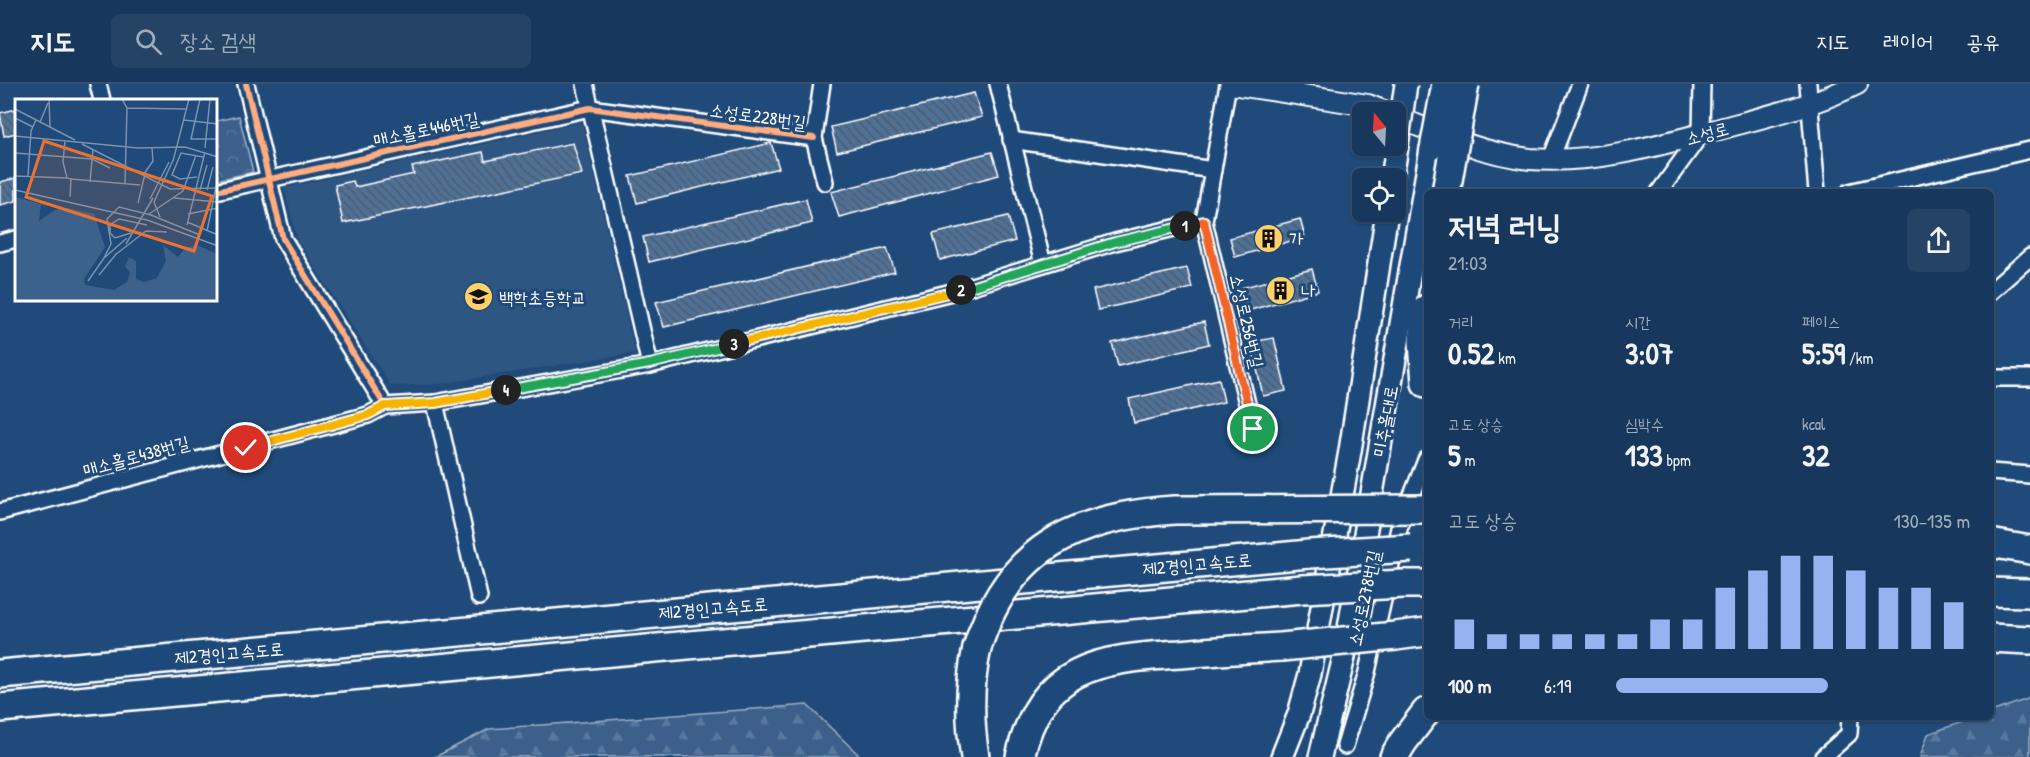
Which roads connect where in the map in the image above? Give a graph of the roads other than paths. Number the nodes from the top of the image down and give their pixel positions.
1 (98, 84) edge
2 (246, 84) edge
3 (585, 84) edge
4 (822, 84) edge
5 (998, 84) edge
6 (1229, 84) edge
7 (1406, 84) edge
8 (1443, 84) edge
9 (1465, 84) edge
10 (1580, 84) edge
11 (1702, 84) edge
12 (1857, 84) edge
13 (1808, 94) edge
14 (102, 99) edge
15 (1352, 103) edge
16 (590, 108) junction
17 (1406, 120) edge
18 (1701, 134) junction
19 (814, 138) junction
20 (1011, 140) junction
21 (2030, 150) edge
22 (1551, 159) junction
23 (1393, 168) edge
24 (1213, 170) junction
25 (268, 179) junction
26 (825, 182) dead end
27 (1424, 189) edge
28 (1447, 189) edge
29 (1661, 189) edge
30 (1817, 189) edge
31 (1862, 189) edge
32 (1424, 190) edge
33 (218, 191) edge
34 (1204, 221) junction
35 (1385, 222) edge
36 (15, 239) edge
37 (0, 243) edge
38 (2030, 257) edge
39 (1043, 264) junction
40 (1994, 288) edge
41 (1424, 331) edge
42 (1424, 356) edge
43 (650, 364) junction
44 (1994, 378) edge
45 (2030, 378) edge
46 (435, 403) junction
47 (385, 406) junction
48 (1253, 429) dead end
49 (1424, 465) edge
50 (1994, 472) edge
51 (2030, 475) edge
52 (1424, 510) edge
53 (0, 512) edge
54 (1994, 544) edge
55 (1419, 548) edge
56 (2030, 549) edge
57 (1994, 560) edge
58 (2030, 562) edge
59 (1415, 584) edge
60 (1994, 592) edge
61 (2030, 593) edge
62 (479, 597) dead end
63 (1424, 632) edge
64 (1994, 638) edge
65 (2030, 640) edge
66 (0, 674) edge
67 (0, 708) edge
68 (1424, 715) edge
69 (1850, 720) edge
70 (1345, 746) dead end
71 (975, 757) edge
72 (1020, 757) edge
73 (1282, 757) edge
74 (1320, 757) edge
75 (1394, 757) edge
76 (1823, 757) edge

1 - 14 street
2 - 25 street
3 - 16 street
4 - 19 street
5 - 20 street
6 - 15 street
6 - 24 street, 소성로256번길
7 - 23 main road, bridge
8 - 27 main road, 미추홀대로, bridge
9 - 28 highway, bridge
10 - 22 street
11 - 18 street
12 - 13 street, 소성로
13 - 18 street, 소성로
13 - 30 street
16 - 19 street, 소성로228번길
16 - 25 street, 매소홀로446번길
16 - 43 street
17 - 22 street, 소성로
18 - 22 street, 소성로
18 - 29 street
19 - 26 street
20 - 24 street
20 - 39 street
21 - 31 street
24 - 34 street, 소성로256번길
25 - 33 street, 매소홀로446번길
25 - 47 street
32 - 74 main road, 미추홀대로, bridge
34 - 39 street
34 - 48 street, 소성로256번길
35 - 73 main road, 미추홀대로
36 - 37 street
38 - 40 street
39 - 43 street
41 - 42 highway
43 - 46 street
44 - 45 street
46 - 47 street
46 - 62 street
47 - 53 street, 매소홀로438번길
49 - 70 street, 소성로278번길
50 - 51 street
52 - 71 highway, bridge
54 - 56 highway
55 - 66 highway, 제2경인고속도로, bridge
57 - 58 highway
59 - 67 highway, 제2경인고속도로, bridge
60 - 61 highway
63 - 72 highway, bridge
64 - 65 highway
68 - 75 highway
69 - 76 street

